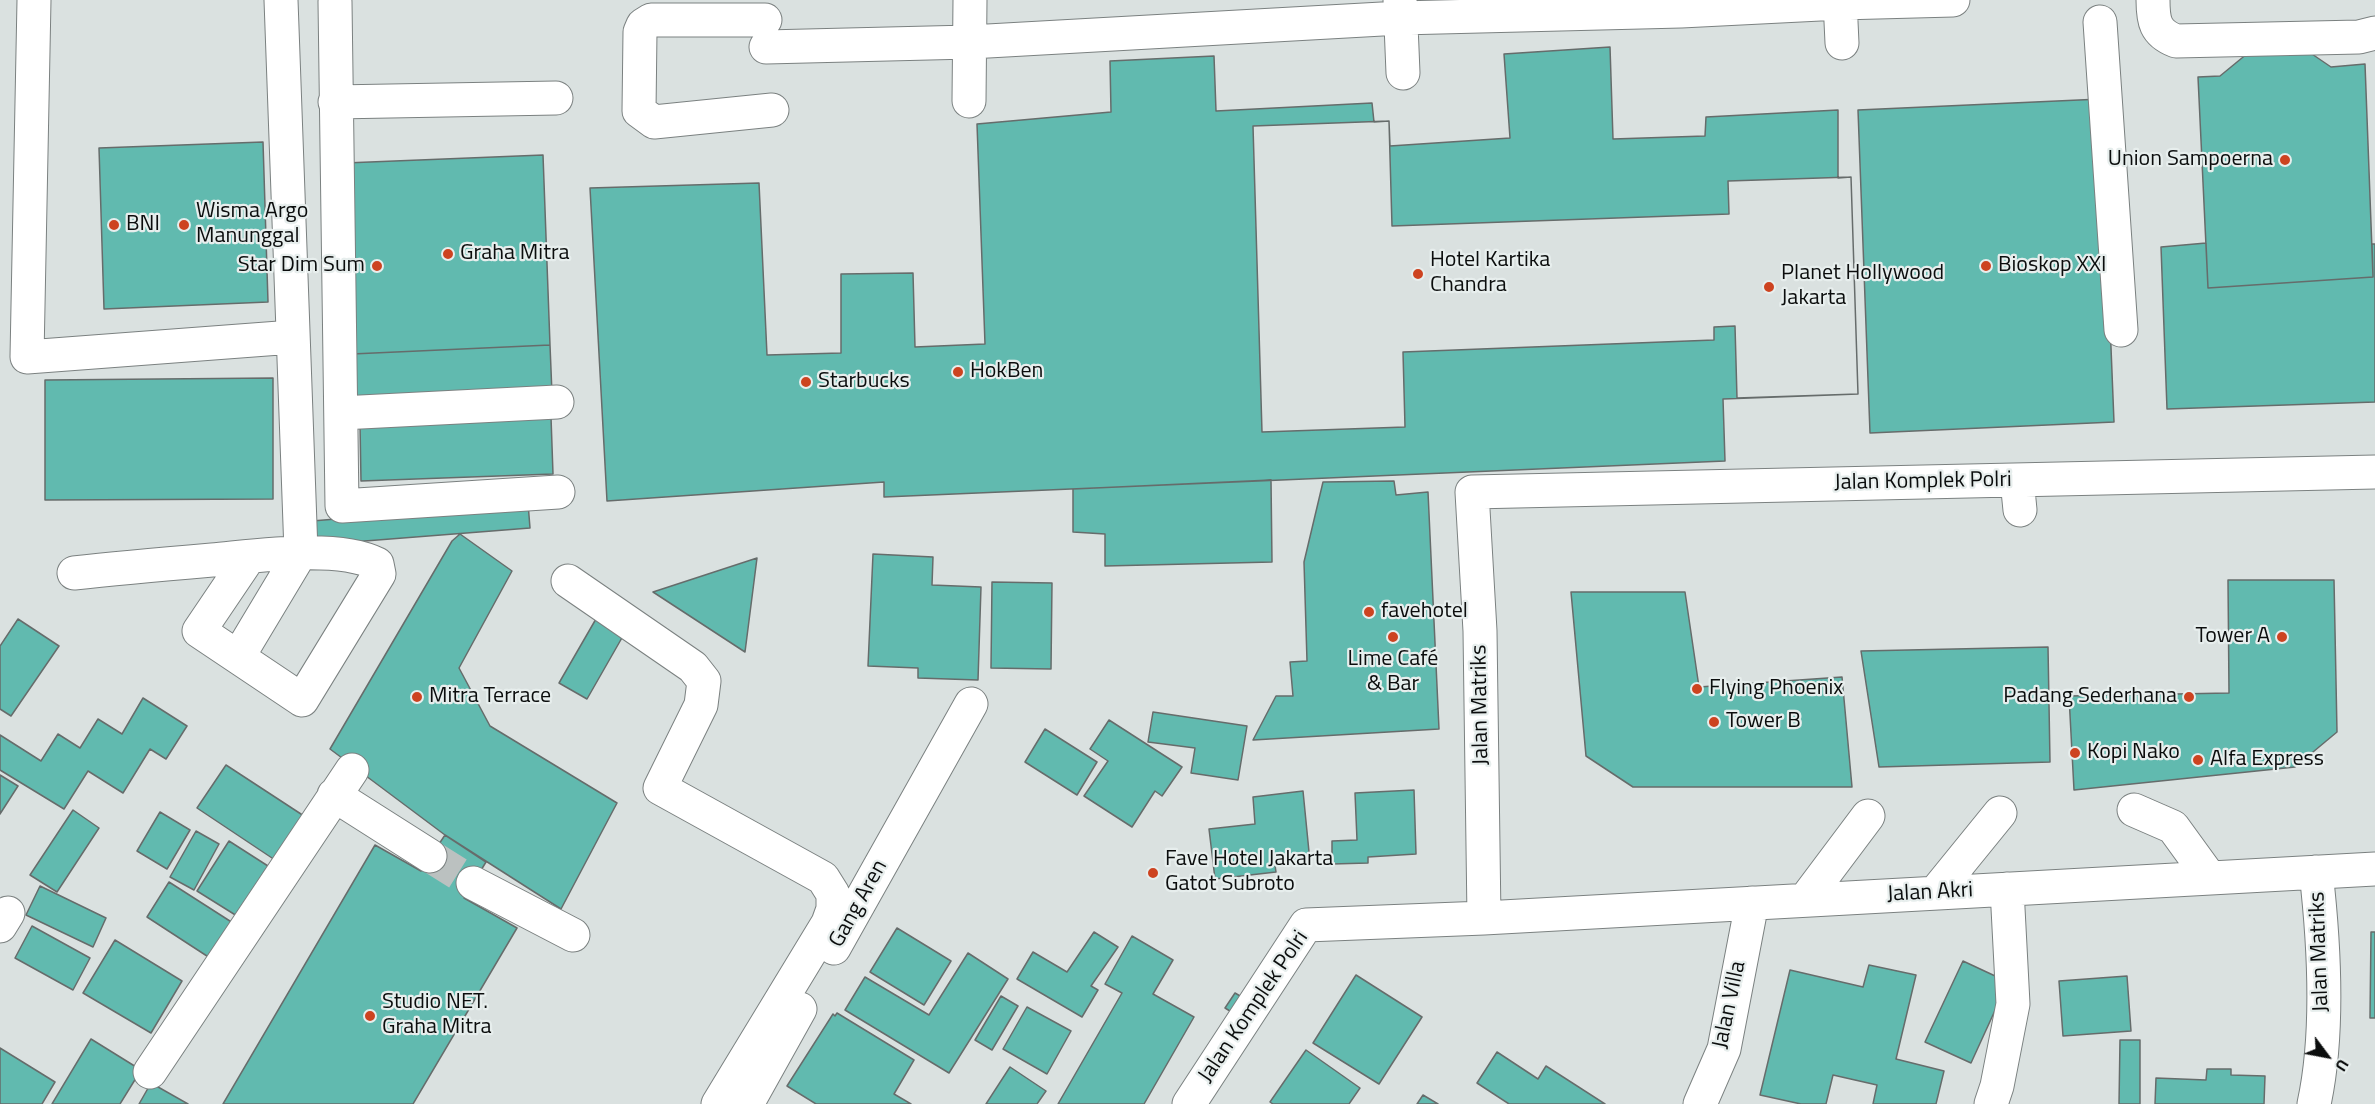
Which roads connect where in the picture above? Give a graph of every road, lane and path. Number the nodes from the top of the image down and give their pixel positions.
1 (34, 0) edge
2 (281, 0) edge
3 (970, 0) edge
4 (1953, 0) edge
5 (2153, 0) edge
6 (335, 2) dead end
7 (1840, 2) edge
8 (1400, 9) edge
9 (2100, 22) dead end
10 (2375, 33) edge
11 (970, 42) junction
12 (1842, 43) dead end
13 (1403, 73) dead end
14 (556, 98) dead end
15 (969, 101) dead end
16 (335, 102) junction
17 (772, 110) dead end
18 (2121, 330) dead end
19 (293, 338) junction
20 (557, 402) dead end
21 (341, 413) junction
22 (2375, 472) edge
23 (558, 492) dead end
24 (1472, 492) joint
25 (301, 552) junction
26 (249, 557) junction
27 (74, 573) dead end
28 (568, 581) dead end
29 (238, 657) junction
30 (971, 704) dead end
31 (2134, 810) dead end
32 (2000, 813) dead end
33 (1868, 816) dead end
34 (430, 856) tunnel mouth
35 (2375, 869) edge
36 (2316, 872) junction
37 (2210, 878) junction
38 (473, 884) tunnel mouth
39 (2007, 889) junction
40 (1935, 893) junction
41 (1805, 900) junction
42 (1752, 903) junction
43 (1484, 918) junction
44 (1436, 920) joint
45 (573, 935) dead end
46 (150, 1072) dead end
47 (718, 1104) edge
48 (747, 1104) edge
49 (1189, 1104) edge
50 (1700, 1104) edge
51 (1990, 1104) edge
52 (2314, 1104) edge

1 - 19 street
2 - 19 street
3 - 11 street
4 - 7 street
5 - 10 street
6 - 16 street
7 - 8 street
7 - 12 street
8 - 11 street
8 - 13 street
9 - 18 street
11 - 15 street
11 - 17 street
14 - 16 street
16 - 21 street
19 - 25 street
20 - 21 street
21 - 23 street
22 - 24 street, Jalan Komplek Polri
24 - 43 street, Jalan Matriks
25 - 26 street
25 - 29 street
25 - 29 street
26 - 27 street
26 - 29 street
28 - 47 street
30 - 48 street, Gang Aren
31 - 37 street
32 - 40 street
33 - 41 street
34 - 46 street
35 - 36 street, Jalan Akri
36 - 37 street, Jalan Akri
36 - 52 street, Jalan Matriks
37 - 39 street, Jalan Akri
38 - 45 street
39 - 40 street, Jalan Akri
39 - 51 street
40 - 41 street, Jalan Akri
41 - 42 street, Jalan Akri
42 - 43 street, Jalan Akri
42 - 50 street, Jalan Villa
43 - 44 street, Jalan Akri
44 - 49 street, Jalan Komplek Polri

